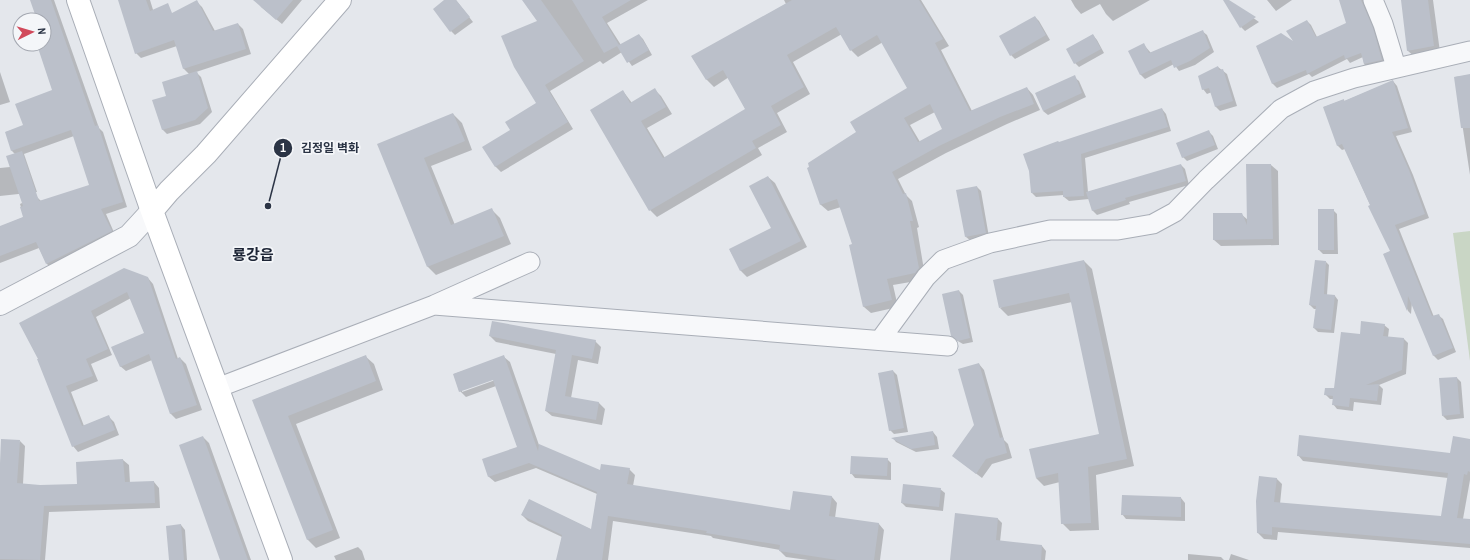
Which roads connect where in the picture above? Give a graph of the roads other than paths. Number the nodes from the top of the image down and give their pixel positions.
1 (78, 0) edge
2 (340, 0) edge
3 (1373, 0) edge
4 (1470, 51) edge
5 (1396, 68) junction
6 (152, 211) junction
7 (530, 262) dead end
8 (0, 304) edge
9 (434, 305) junction
10 (880, 340) junction
11 (948, 346) dead end
12 (217, 388) junction
13 (281, 560) edge

1 - 6 main road
2 - 6 main road
3 - 5 street
4 - 5 street
5 - 10 street
6 - 8 street
6 - 12 main road
7 - 9 street
9 - 10 street
9 - 12 street
10 - 11 street
12 - 13 main road

